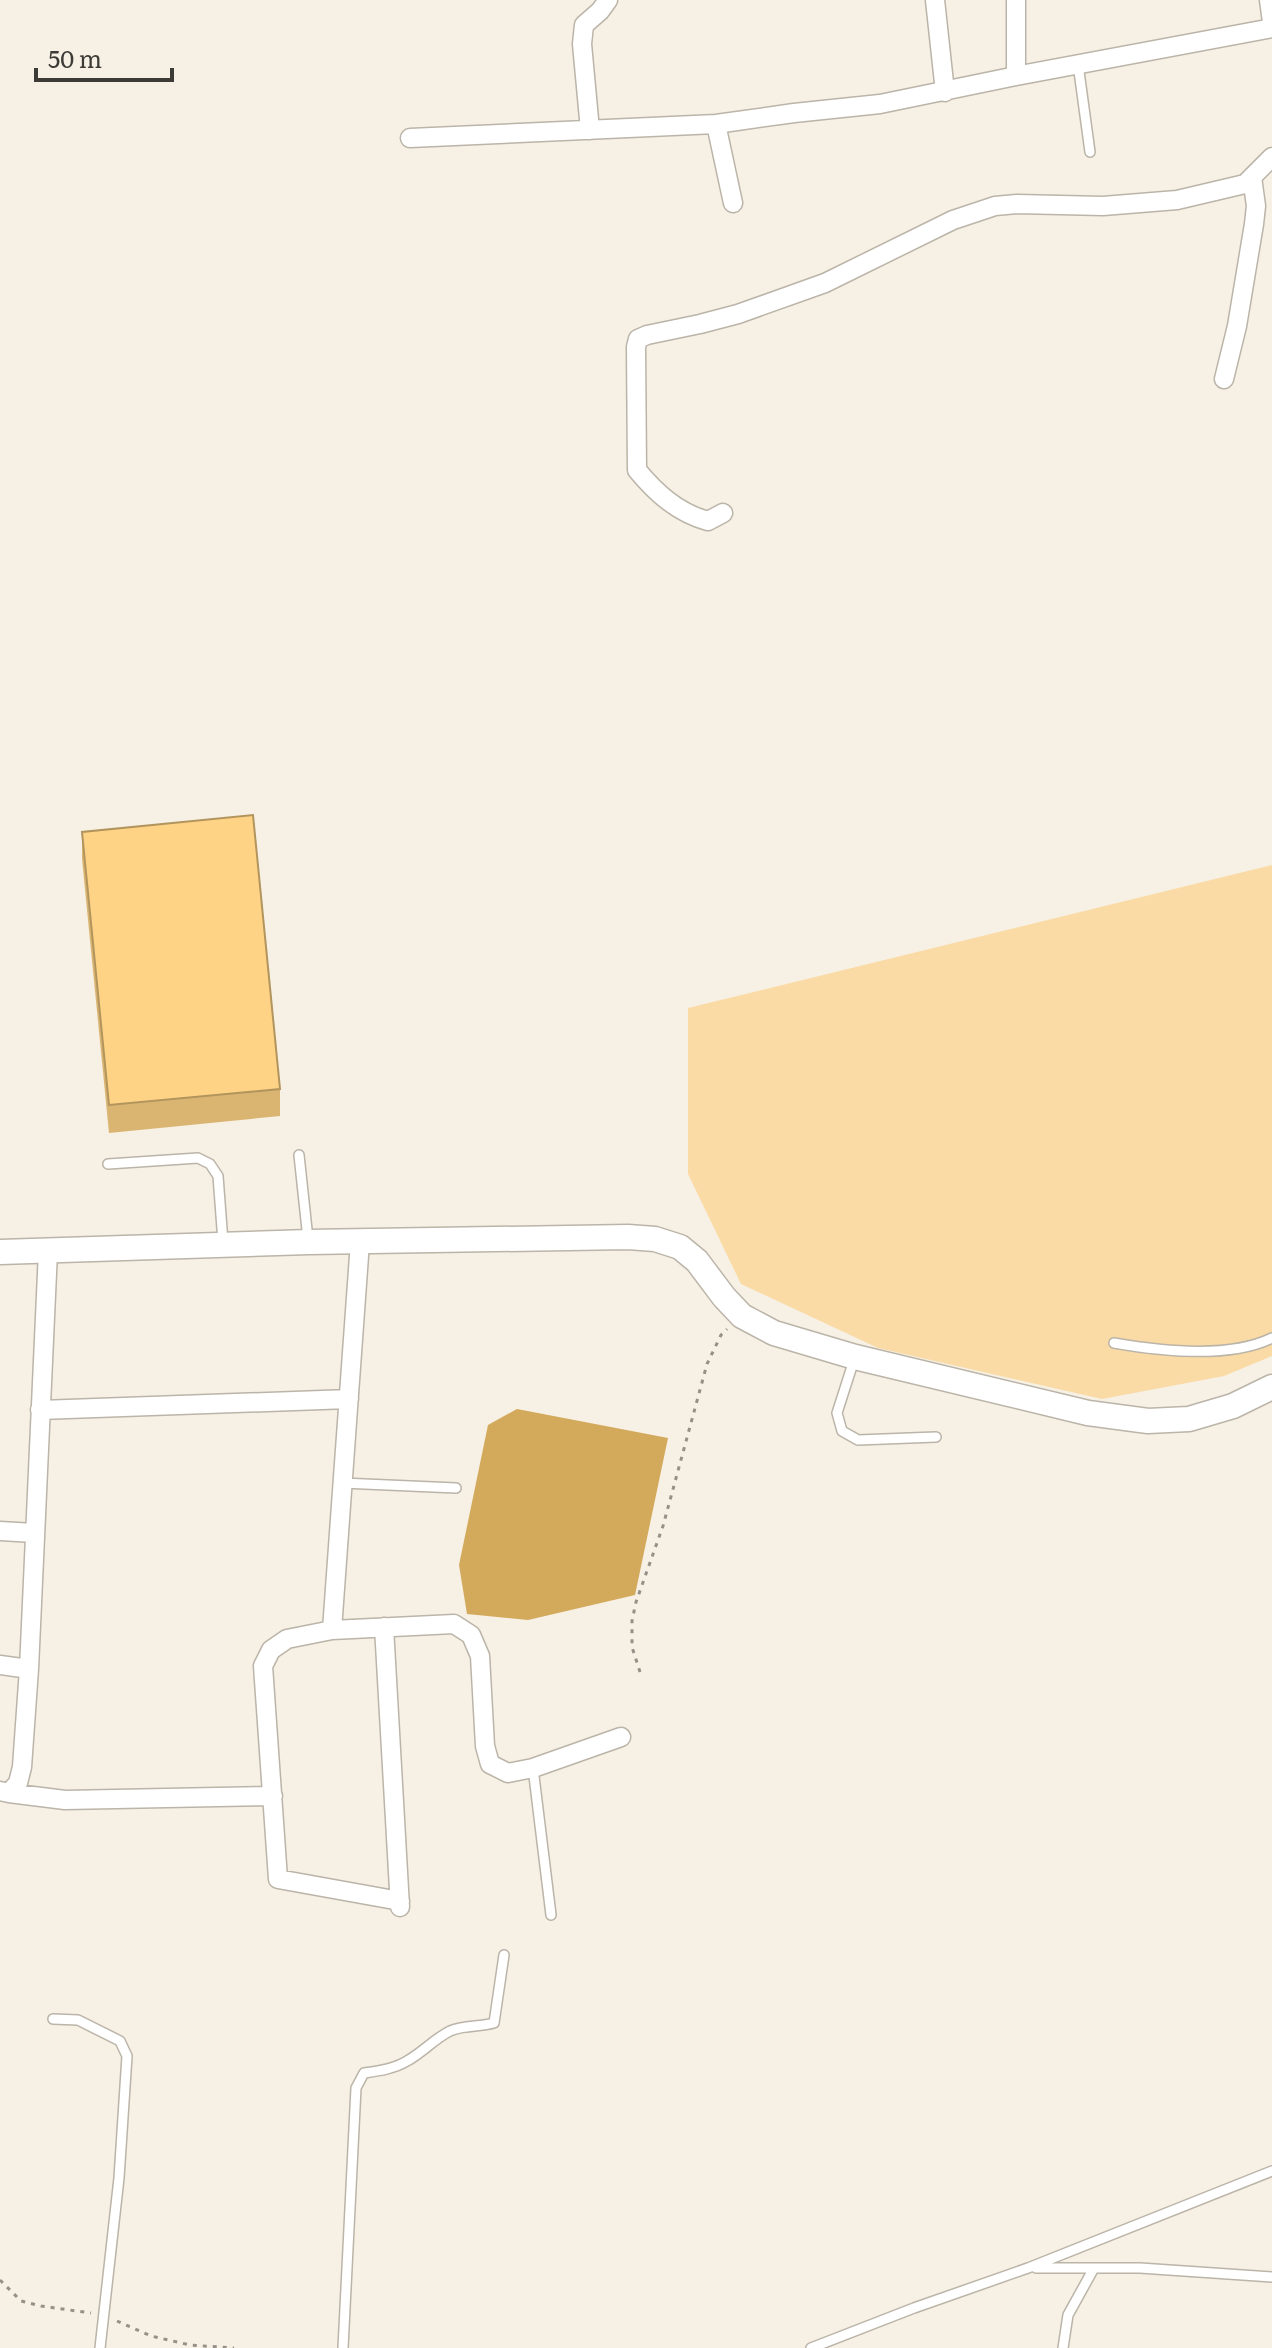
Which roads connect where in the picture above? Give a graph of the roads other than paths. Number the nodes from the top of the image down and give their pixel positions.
1 (608, 0) edge
2 (935, 0) edge
3 (1016, 0) edge
4 (1269, 0) edge
5 (1272, 22) edge
6 (1272, 28) edge
7 (1078, 64) junction
8 (1016, 76) junction
9 (945, 92) junction
10 (716, 124) junction
11 (590, 130) junction
12 (410, 138) dead end
13 (1090, 152) dead end
14 (1272, 157) edge
15 (1252, 177) junction
16 (733, 203) dead end
17 (1224, 379) dead end
18 (723, 513) dead end
19 (299, 1155) dead end
20 (108, 1164) dead end
21 (309, 1242) junction
22 (360, 1242) junction
23 (223, 1245) junction
24 (48, 1251) junction
25 (0, 1252) edge
26 (1272, 1338) edge
27 (1114, 1343) dead end
28 (855, 1357) junction
29 (1272, 1387) edge
30 (349, 1399) junction
31 (40, 1410) junction
32 (936, 1437) dead end
33 (342, 1483) junction
34 (456, 1488) dead end
35 (0, 1531) edge
36 (34, 1533) junction
37 (384, 1627) junction
38 (332, 1630) junction
39 (0, 1665) edge
40 (29, 1669) junction
41 (621, 1737) dead end
42 (533, 1768) junction
43 (4, 1792) edge
44 (273, 1796) junction
45 (551, 1915) dead end
46 (504, 1955) dead end
47 (53, 2019) dead end
48 (1272, 2171) edge
49 (1028, 2268) junction
50 (1094, 2268) junction
51 (1272, 2277) edge
52 (100, 2348) edge
53 (343, 2348) edge
54 (811, 2348) edge
55 (1063, 2348) edge

1 - 11 street
2 - 9 street
3 - 8 street
4 - 5 street
6 - 7 street
7 - 8 street
7 - 13 lane
8 - 9 street
9 - 10 street
10 - 11 street
10 - 16 street
11 - 12 street
14 - 15 street
15 - 17 street
15 - 18 street
19 - 21 lane
20 - 23 lane
21 - 22 street
21 - 23 street
22 - 28 street
22 - 30 street
23 - 24 street
24 - 25 street
24 - 31 street
26 - 27 lane
28 - 29 street
28 - 32 lane
30 - 31 street
30 - 33 street
31 - 36 street
33 - 34 lane
33 - 38 street
35 - 36 street
36 - 40 street
37 - 38 street
37 - 42 street
37 - 44 street
38 - 44 street
39 - 40 street
40 - 43 street
41 - 42 street
42 - 45 lane
43 - 44 street
46 - 53 lane
47 - 52 lane
48 - 49 lane
49 - 50 lane
49 - 54 lane
50 - 51 lane
50 - 55 lane

